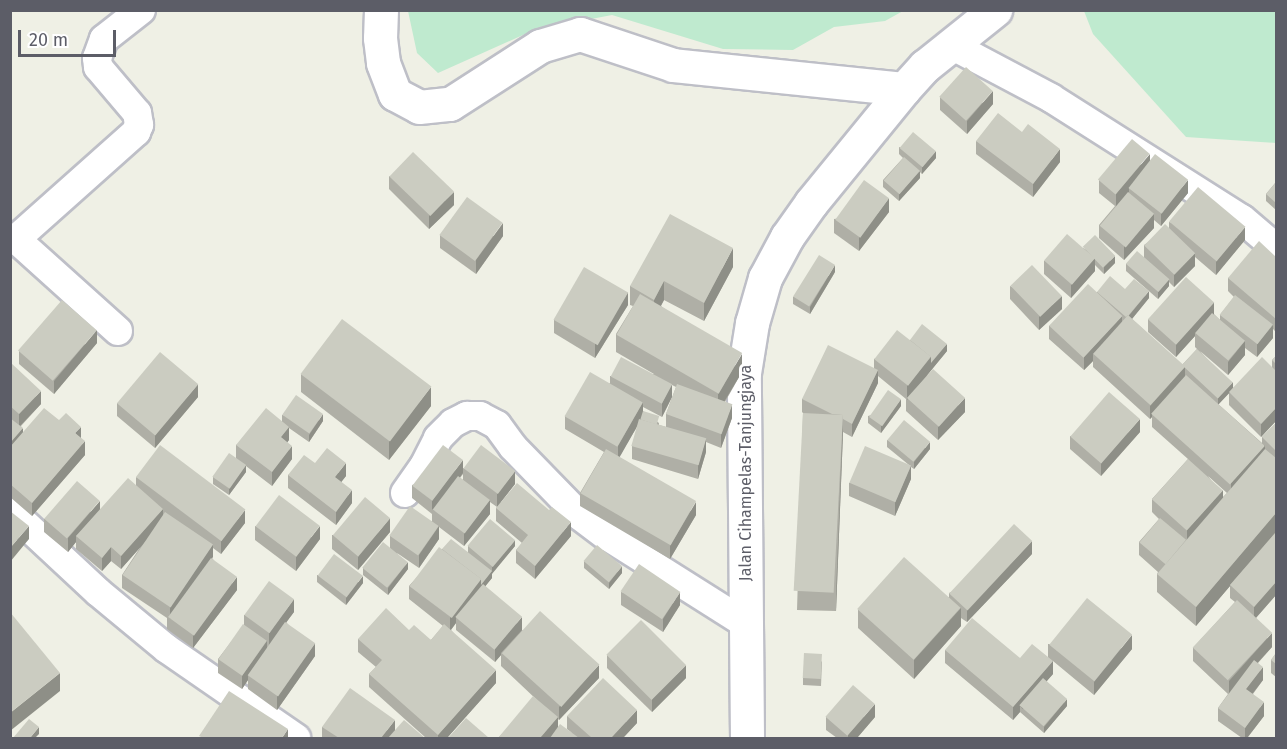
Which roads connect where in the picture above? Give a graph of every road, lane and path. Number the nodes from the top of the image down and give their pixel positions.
1 (141, 10) edge
2 (381, 10) edge
3 (995, 10) edge
4 (951, 45) junction
5 (904, 89) junction
6 (13, 242) edge
7 (1276, 248) edge
8 (118, 331) dead end
9 (405, 493) dead end
10 (10, 510) edge
11 (746, 624) junction
12 (296, 738) edge
13 (747, 738) edge

1 - 6 street
2 - 5 main road
3 - 4 main road, Jalan Cihampelas-Tanjungjaya
4 - 5 main road, Jalan Cihampelas-Tanjungjaya
4 - 7 street
5 - 11 main road, Jalan Cihampelas-Tanjungjaya
6 - 8 street
9 - 11 street
10 - 12 street
11 - 13 main road, Jalan Cihampelas-Tanjungjaya

